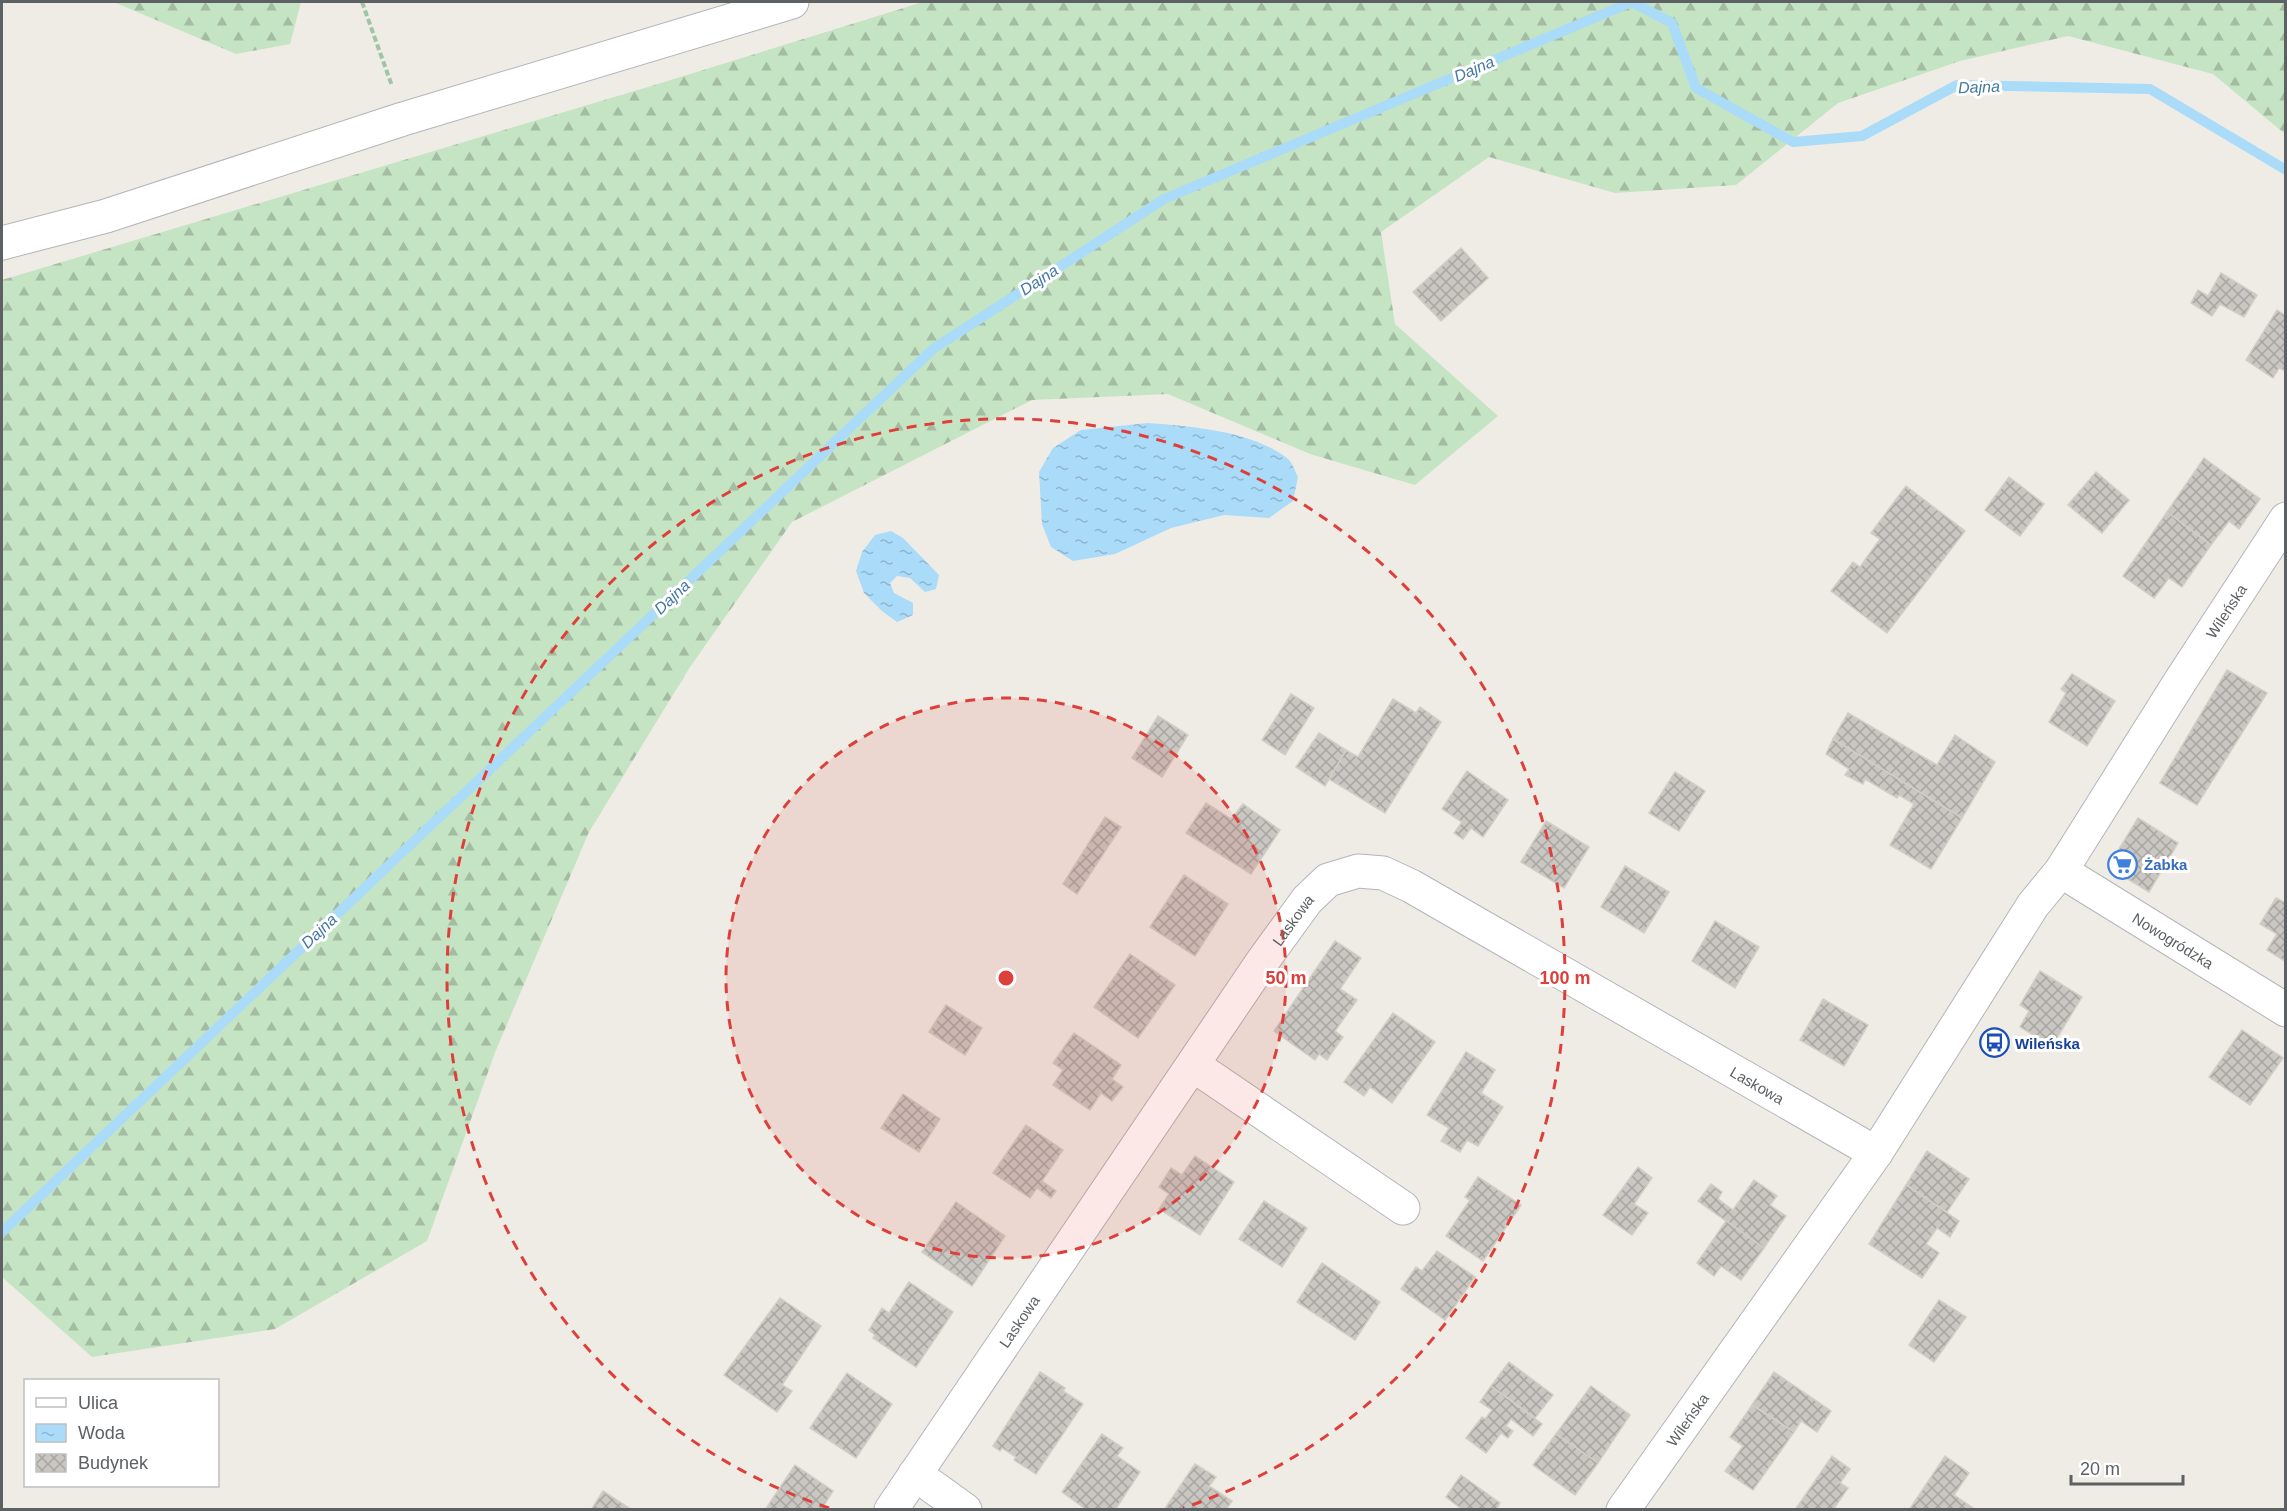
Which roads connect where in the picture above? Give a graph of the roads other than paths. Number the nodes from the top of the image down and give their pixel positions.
1 (792, 2) edge
2 (2, 243) edge
3 (2286, 519) edge
4 (2061, 871) junction
5 (2286, 1010) edge
6 (1193, 1065) junction
7 (1876, 1153) junction
8 (1403, 1208) dead end
9 (915, 1474) junction
10 (891, 1509) edge
11 (964, 1509) edge
12 (1623, 1509) edge

1 - 2 street
3 - 4 street, Wileńska
4 - 5 street, Nowogródzka
4 - 7 street, Wileńska
6 - 7 street, Laskowa
6 - 8 street
6 - 9 street, Laskowa
7 - 12 street, Wileńska
9 - 10 street, Laskowa
9 - 11 street

